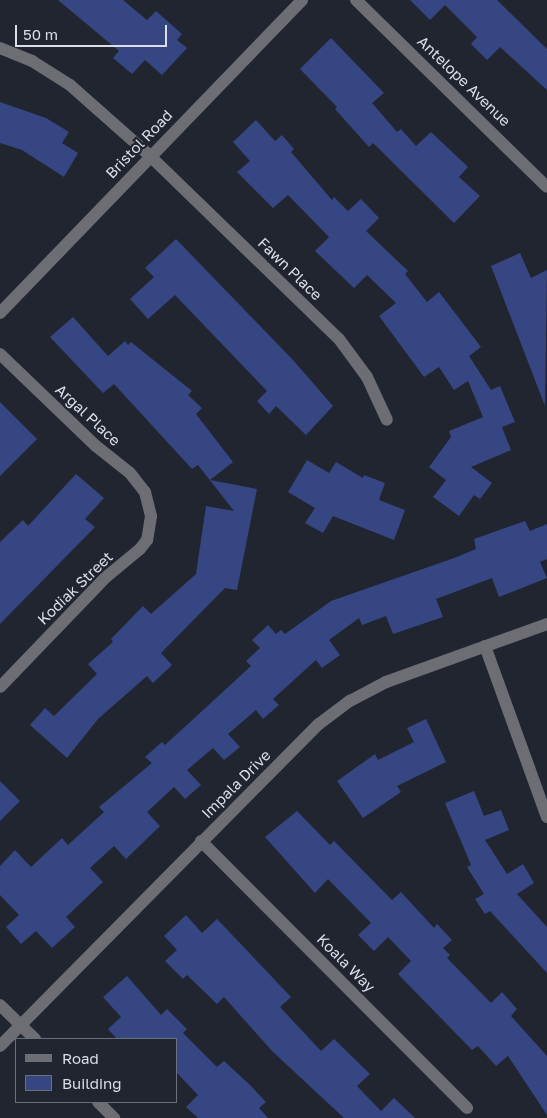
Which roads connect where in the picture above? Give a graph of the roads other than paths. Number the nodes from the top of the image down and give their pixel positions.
1 (302, 0) edge
2 (356, 0) edge
3 (0, 48) edge
4 (150, 155) junction
5 (547, 187) edge
6 (0, 313) edge
7 (0, 354) edge
8 (387, 420) dead end
9 (149, 504) joint
10 (547, 624) edge
11 (485, 646) junction
12 (0, 687) edge
13 (547, 816) edge
14 (201, 841) junction
15 (0, 1005) edge
16 (21, 1026) junction
17 (34, 1038) edge
18 (0, 1046) edge
19 (99, 1103) edge
20 (467, 1108) dead end
21 (114, 1118) edge

1 - 4 street, Bristol Road
2 - 5 street, Antelope Avenue
3 - 4 street, Fawn Place
4 - 6 street, Bristol Road
4 - 8 street, Fawn Place
7 - 9 street, Argal Place
9 - 12 street, Kodiak Street
10 - 11 street, Impala Drive
11 - 13 street
11 - 14 street, Impala Drive
14 - 16 street, Impala Drive
14 - 20 street, Koala Way
15 - 16 street
16 - 17 street
16 - 18 street, Impala Drive
19 - 21 street

